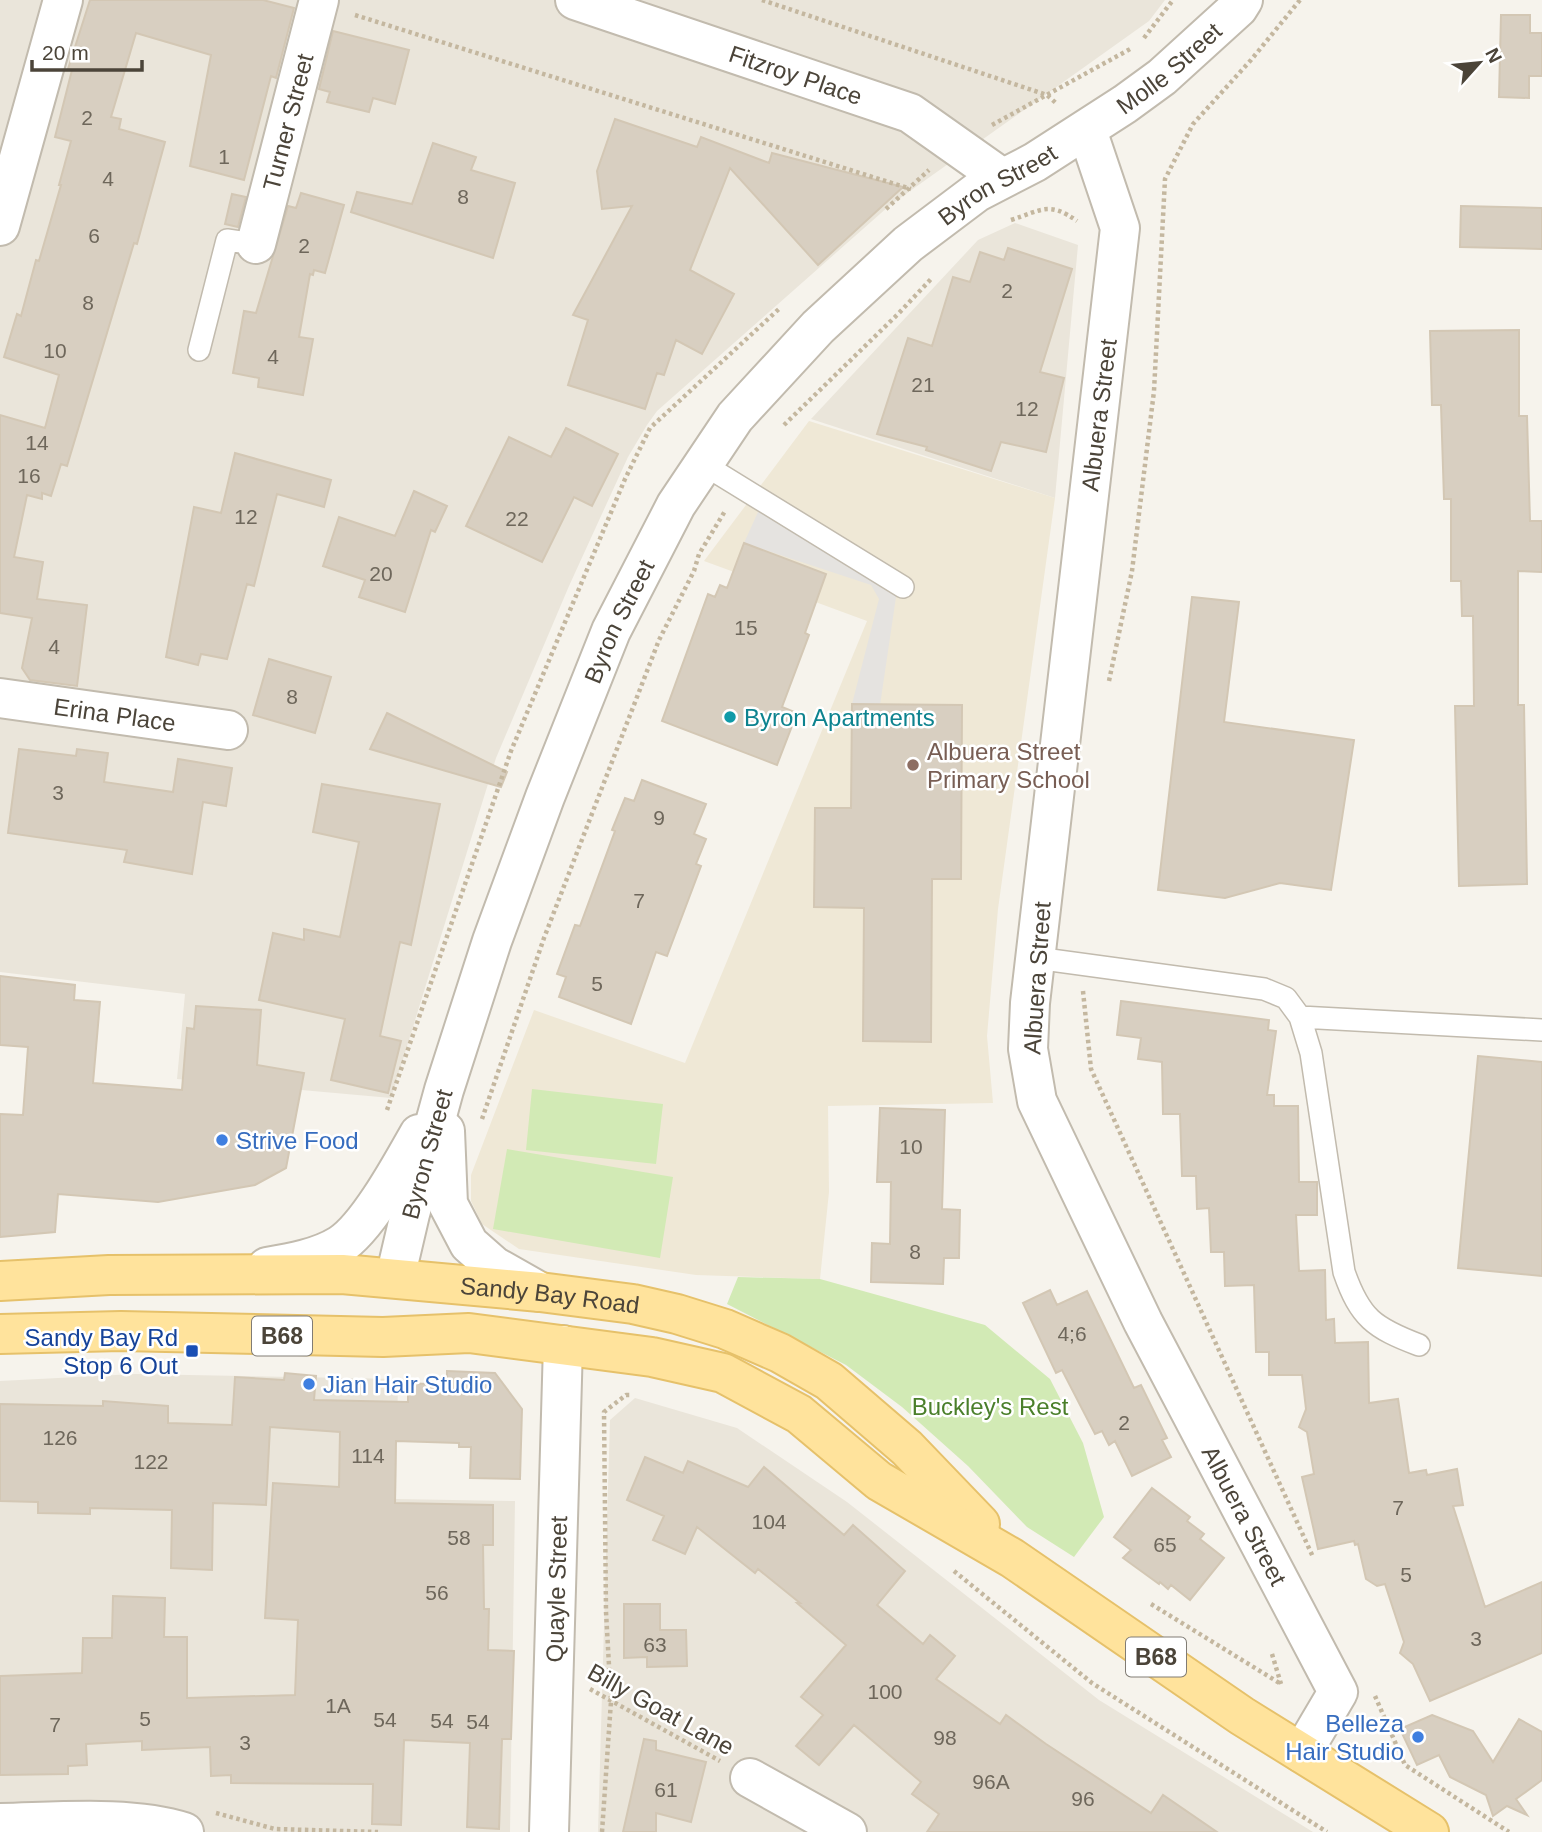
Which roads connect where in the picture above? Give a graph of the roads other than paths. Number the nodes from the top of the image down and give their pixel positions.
1 (64, 0) edge
2 (575, 0) edge
3 (1243, 0) edge
4 (319, 2) edge
5 (1087, 130) junction
6 (1002, 178) junction
7 (0, 226) edge
8 (256, 244) joint
9 (199, 350) dead end
10 (704, 464) junction
11 (903, 587) dead end
12 (0, 698) edge
13 (228, 730) dead end
14 (1036, 958) junction
15 (1300, 1017) junction
16 (1542, 1030) edge
17 (444, 1090) junction
18 (206, 1276) junction
19 (396, 1278) junction
20 (0, 1281) edge
21 (540, 1292) junction
22 (0, 1334) edge
23 (383, 1337) junction
24 (563, 1345) junction
25 (1419, 1345) dead end
26 (1012, 1558) junction
27 (1302, 1754) junction
28 (750, 1778) road end
29 (0, 1823) edge
30 (184, 1832) edge
31 (549, 1832) edge
32 (847, 1832) edge
33 (1429, 1832) edge

1 - 7 street
2 - 6 street, Fitzroy Place
3 - 5 street, Molle Street
4 - 8 street, Turner Street
5 - 6 street, Byron Street
5 - 14 street, Albuera Street
6 - 10 street, Byron Street
8 - 9 lane
10 - 11 lane
10 - 17 street, Byron Street
12 - 13 street, Erina Place
14 - 15 lane
14 - 27 street, Albuera Street
15 - 16 lane
15 - 25 lane
17 - 18 street
17 - 19 street, Byron Street
17 - 21 street
18 - 19 main road, Sandy Bay Road / B68
18 - 20 main road, Sandy Bay Road / B68
19 - 21 main road, Sandy Bay Road / B68
19 - 23 main road
21 - 26 main road, Sandy Bay Road / B68
22 - 23 main road, Sandy Bay Road / B68
23 - 24 main road, Sandy Bay Road / B68
24 - 26 main road, Sandy Bay Road / B68
24 - 31 street, Quayle Street
26 - 27 main road, Sandy Bay Road / B68
27 - 33 main road, Sandy Bay Road / B68
28 - 32 street
29 - 30 street

